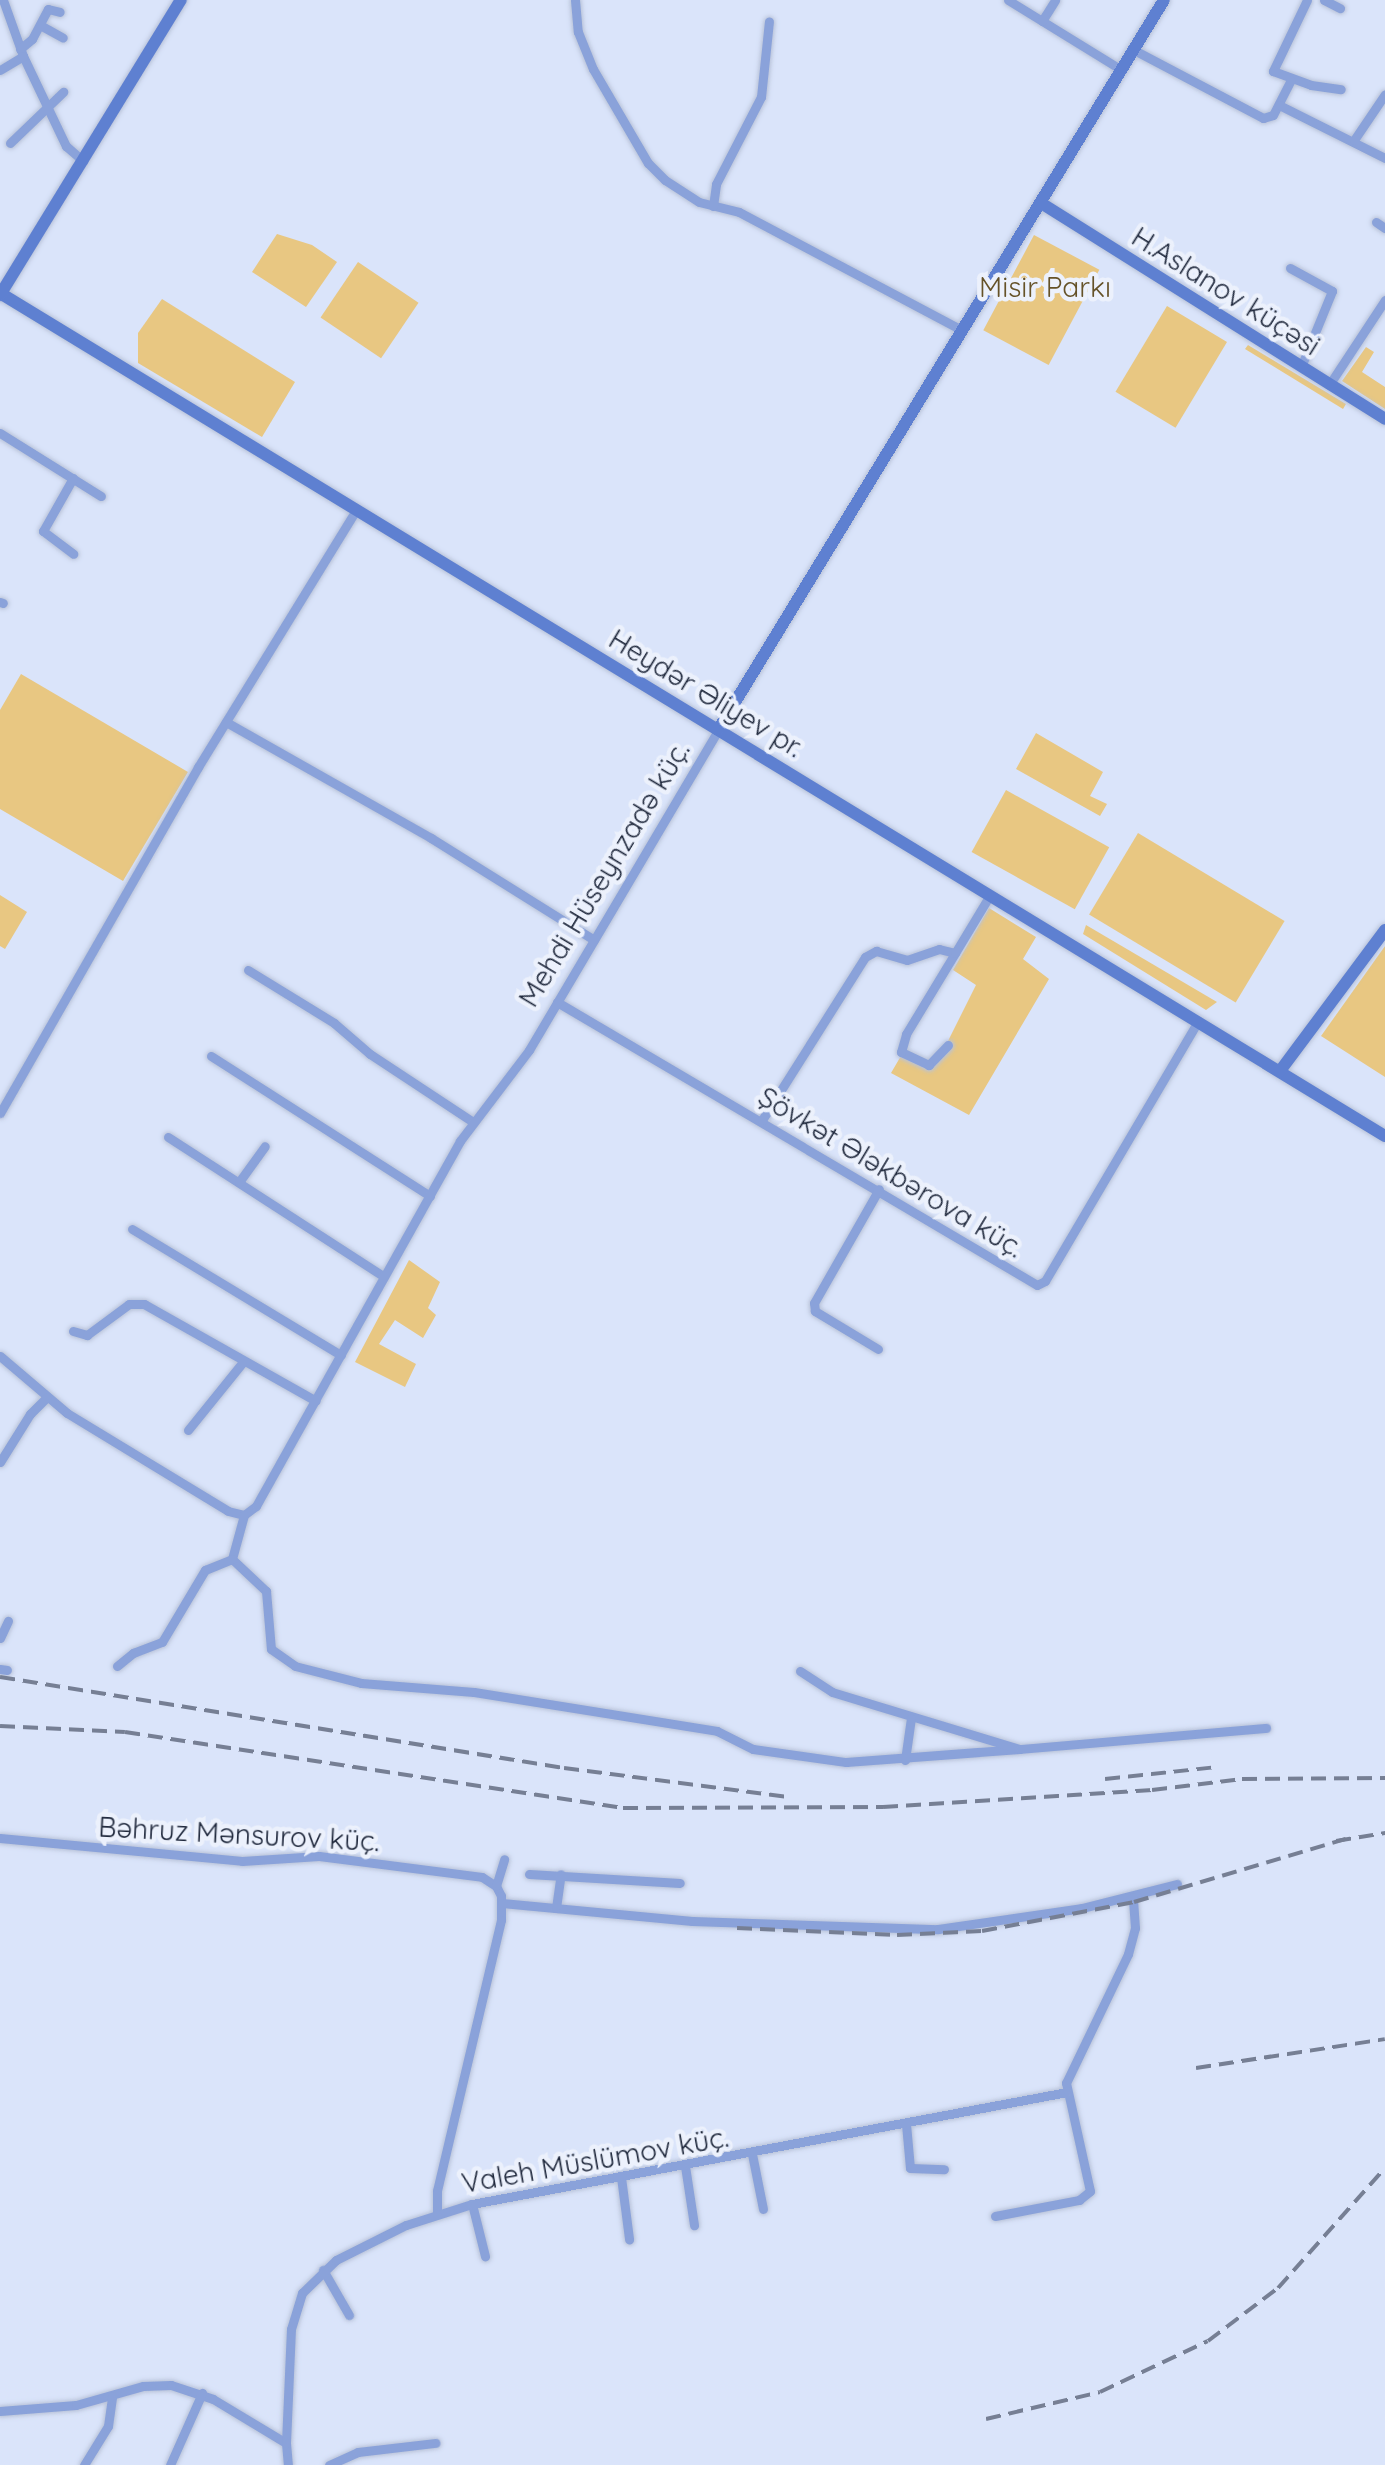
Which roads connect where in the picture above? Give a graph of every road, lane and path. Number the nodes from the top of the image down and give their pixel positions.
1 (3, 0) edge
2 (181, 0) edge
3 (575, 0) edge
4 (1008, 0) edge
5 (1055, 0) edge
6 (1164, 0) edge
7 (1308, 0) edge
8 (1324, 0) edge
9 (1340, 8) dead end
10 (60, 12) dead end
11 (769, 20) dead end
12 (1042, 21) junction
13 (40, 24) junction
14 (63, 38) dead end
15 (1134, 50) junction
16 (22, 52) junction
17 (0, 70) edge
18 (1122, 70) junction
19 (1291, 80) junction
20 (1341, 89) dead end
21 (63, 92) dead end
22 (1385, 94) edge
23 (48, 105) junction
24 (1278, 105) junction
25 (1354, 140) junction
26 (10, 143) dead end
27 (1385, 158) edge
28 (83, 161) junction
29 (1041, 203) junction
30 (713, 206) junction
31 (1290, 268) dead end
32 (0, 294) edge
33 (1385, 300) edge
34 (962, 330) junction
35 (1300, 368) junction
36 (1329, 384) junction
37 (1385, 419) edge
38 (0, 433) edge
39 (73, 478) junction
40 (100, 496) dead end
41 (356, 510) junction
42 (73, 554) dead end
43 (226, 722) junction
44 (718, 730) junction
45 (990, 895) junction
46 (1385, 930) edge
47 (594, 940) junction
48 (956, 953) junction
49 (248, 970) dead end
50 (558, 1002) junction
51 (1198, 1022) junction
52 (948, 1046) dead end
53 (211, 1056) dead end
54 (1280, 1071) junction
55 (0, 1113) edge
56 (762, 1120) junction
57 (473, 1122) junction
58 (1385, 1136) edge
59 (168, 1138) dead end
60 (265, 1146) dead end
61 (238, 1182) junction
62 (879, 1189) junction
63 (430, 1196) junction
64 (132, 1229) dead end
65 (384, 1277) junction
66 (73, 1331) dead end
67 (878, 1349) dead end
68 (341, 1354) junction
69 (0, 1356) edge
70 (242, 1363) junction
71 (46, 1398) junction
72 (316, 1401) junction
73 (188, 1430) dead end
74 (0, 1462) edge
75 (244, 1515) junction
76 (232, 1559) junction
77 (8, 1621) dead end
78 (0, 1638) edge
79 (117, 1666) dead end
80 (800, 1671) dead end
81 (911, 1718) junction
82 (1266, 1728) dead end
83 (1020, 1750) junction
84 (905, 1760) junction
85 (0, 1838) edge
86 (504, 1859) dead end
87 (529, 1874) dead end
88 (561, 1874) junction
89 (680, 1882) dead end
90 (1178, 1884) dead end
91 (496, 1886) junction
92 (1133, 1897) junction
93 (502, 1903) junction
94 (556, 1908) junction
95 (1066, 2092) junction
96 (906, 2124) junction
97 (752, 2154) junction
98 (684, 2166) junction
99 (944, 2169) dead end
100 (621, 2177) junction
101 (472, 2204) junction
102 (763, 2209) dead end
103 (437, 2213) junction
104 (995, 2216) dead end
105 (694, 2225) dead end
106 (629, 2238) dead end
107 (486, 2256) dead end
108 (323, 2270) junction
109 (349, 2315) dead end
110 (202, 2393) junction
111 (112, 2396) junction
112 (0, 2411) edge
113 (286, 2443) junction
114 (436, 2443) dead end
115 (84, 2465) edge
116 (170, 2465) edge
117 (288, 2465) edge
118 (329, 2465) edge

1 - 16 street
2 - 28 street
3 - 30 street
4 - 12 street
5 - 12 street
6 - 15 street, Mehdi Hüseynzadə küç.
7 - 19 street
8 - 9 street
10 - 13 street
11 - 30 street
12 - 18 street
13 - 14 street
13 - 16 street
15 - 18 street, Mehdi Hüseynzadə küç.
15 - 24 street
16 - 17 street
16 - 23 street
18 - 29 street, Mehdi Hüseynzadə küç.
19 - 20 street
19 - 24 street
21 - 23 street
22 - 25 street
23 - 26 street
23 - 28 street
24 - 25 street
25 - 27 street
28 - 32 street
29 - 34 street, Mehdi Hüseynzadə küç.
29 - 35 street, H.Aslanov küçəsi
30 - 34 street
31 - 35 street
32 - 41 street, Heydər Əliyev pr.
33 - 36 street
34 - 44 street, Mehdi Hüseynzadə küç.
35 - 36 street, H.Aslanov küçəsi
36 - 37 street, H.Aslanov küçəsi
38 - 39 street
39 - 40 street
39 - 42 street
41 - 43 street
41 - 44 street, Heydər Əliyev pr.
43 - 47 street
43 - 55 street
44 - 45 street, Heydər Əliyev pr.
44 - 47 street, Mehdi Hüseynzadə küç.
45 - 48 street
45 - 51 street, Heydər Əliyev pr.
46 - 54 street
47 - 50 street, Mehdi Hüseynzadə küç.
48 - 52 street
48 - 56 street
49 - 57 street
50 - 56 street, Şövkət Ələkbərova küç.
50 - 57 street, Mehdi Hüseynzadə küç.
51 - 54 street, Heydər Əliyev pr.
51 - 62 street, Şövkət Ələkbərova küç.
53 - 63 street
54 - 58 street, Heydər Əliyev pr.
56 - 62 street, Şövkət Ələkbərova küç.
57 - 63 street, Mehdi Hüseynzadə küç.
59 - 61 street
60 - 61 street
61 - 65 street
62 - 67 street
63 - 65 street, Mehdi Hüseynzadə küç.
64 - 68 street
65 - 68 street, Mehdi Hüseynzadə küç.
66 - 70 street
68 - 72 street, Mehdi Hüseynzadə küç.
69 - 71 street
70 - 72 street
70 - 73 street
71 - 74 street
71 - 75 street
72 - 75 street, Mehdi Hüseynzadə küç.
75 - 76 street
76 - 79 street
76 - 84 street
77 - 78 street
80 - 81 street
81 - 83 street
81 - 84 street
82 - 83 street
83 - 84 street
85 - 91 street, Bəhruz Mənsurov küç.
86 - 91 street
87 - 88 street
88 - 89 street
88 - 94 street
90 - 92 street
91 - 93 street
92 - 94 street
92 - 95 street
93 - 94 street
93 - 103 street
95 - 96 street, Valeh Müslümov küç.
95 - 104 street
96 - 97 street, Valeh Müslümov küç.
96 - 99 street
97 - 98 street, Valeh Müslümov küç.
97 - 102 street
98 - 100 street, Valeh Müslümov küç.
98 - 105 street
100 - 101 street, Valeh Müslümov küç.
100 - 106 street
101 - 103 street, Valeh Müslümov küç.
101 - 107 street
103 - 108 street, Valeh Müslümov küç.
108 - 109 street
108 - 113 street, Valeh Müslümov küç.
110 - 111 street
110 - 113 street
110 - 116 street
111 - 112 street
111 - 115 street
113 - 117 street, Valeh Müslümov küç.
114 - 118 street

